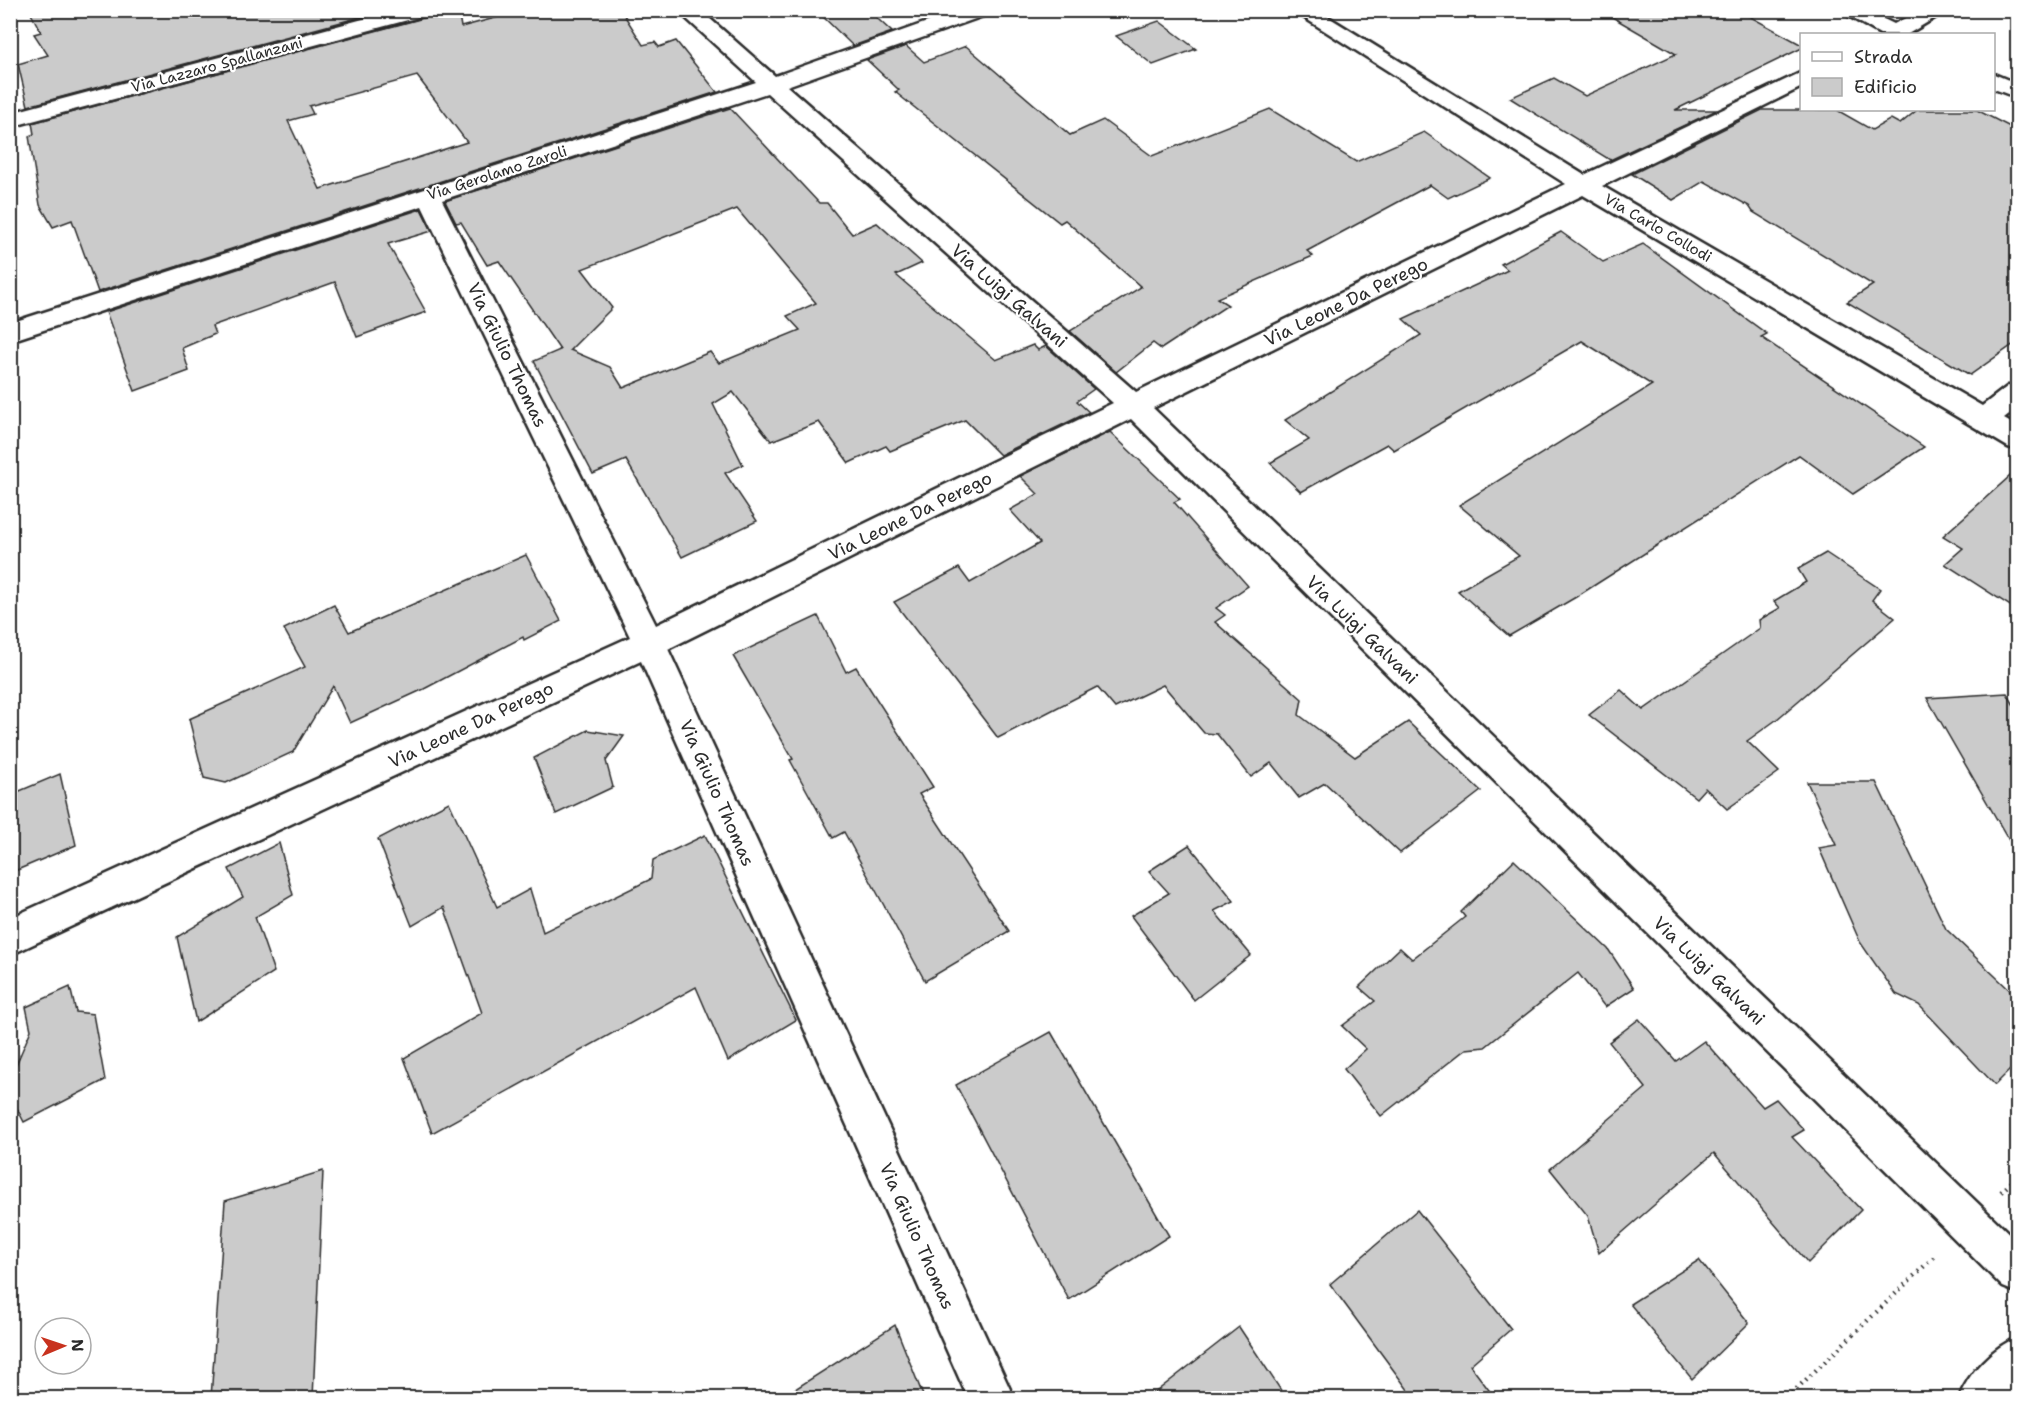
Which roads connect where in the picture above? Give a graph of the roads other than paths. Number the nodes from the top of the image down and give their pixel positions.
1 (423, 10) edge
2 (687, 10) edge
3 (982, 10) edge
4 (1302, 10) edge
5 (1848, 10) edge
6 (1938, 10) edge
7 (1892, 33) edge
8 (1896, 33) edge
9 (1800, 79) edge
10 (1995, 81) edge
11 (770, 86) junction
12 (2018, 92) edge
13 (10, 120) edge
14 (1584, 185) junction
15 (428, 195) junction
16 (10, 332) edge
17 (2018, 393) edge
18 (1134, 406) junction
19 (1984, 419) junction
20 (2018, 440) edge
21 (649, 643) junction
22 (10, 937) edge
23 (2018, 1272) edge
24 (2018, 1359) edge
25 (991, 1398) edge
26 (1982, 1398) edge

1 - 13 street, Via Lazzaro Spallanzani
2 - 11 street, Via Luigi Galvani
3 - 11 street, Via Gerolamo Zaroli
4 - 14 street, Via Carlo Collodi
5 - 7 street
6 - 8 street
9 - 14 street, Via Leone Da Perego
10 - 12 street
11 - 15 street, Via Gerolamo Zaroli
11 - 18 street, Via Luigi Galvani
14 - 18 street, Via Leone Da Perego
14 - 19 street, Via Carlo Collodi
15 - 16 street, Via Gerolamo Zaroli
15 - 21 street, Via Giulio Thomas
17 - 19 street
18 - 21 street, Via Leone Da Perego
18 - 23 street, Via Luigi Galvani
19 - 20 street, Via Carlo Collodi
21 - 22 street, Via Leone Da Perego
21 - 25 street, Via Giulio Thomas
24 - 26 street

